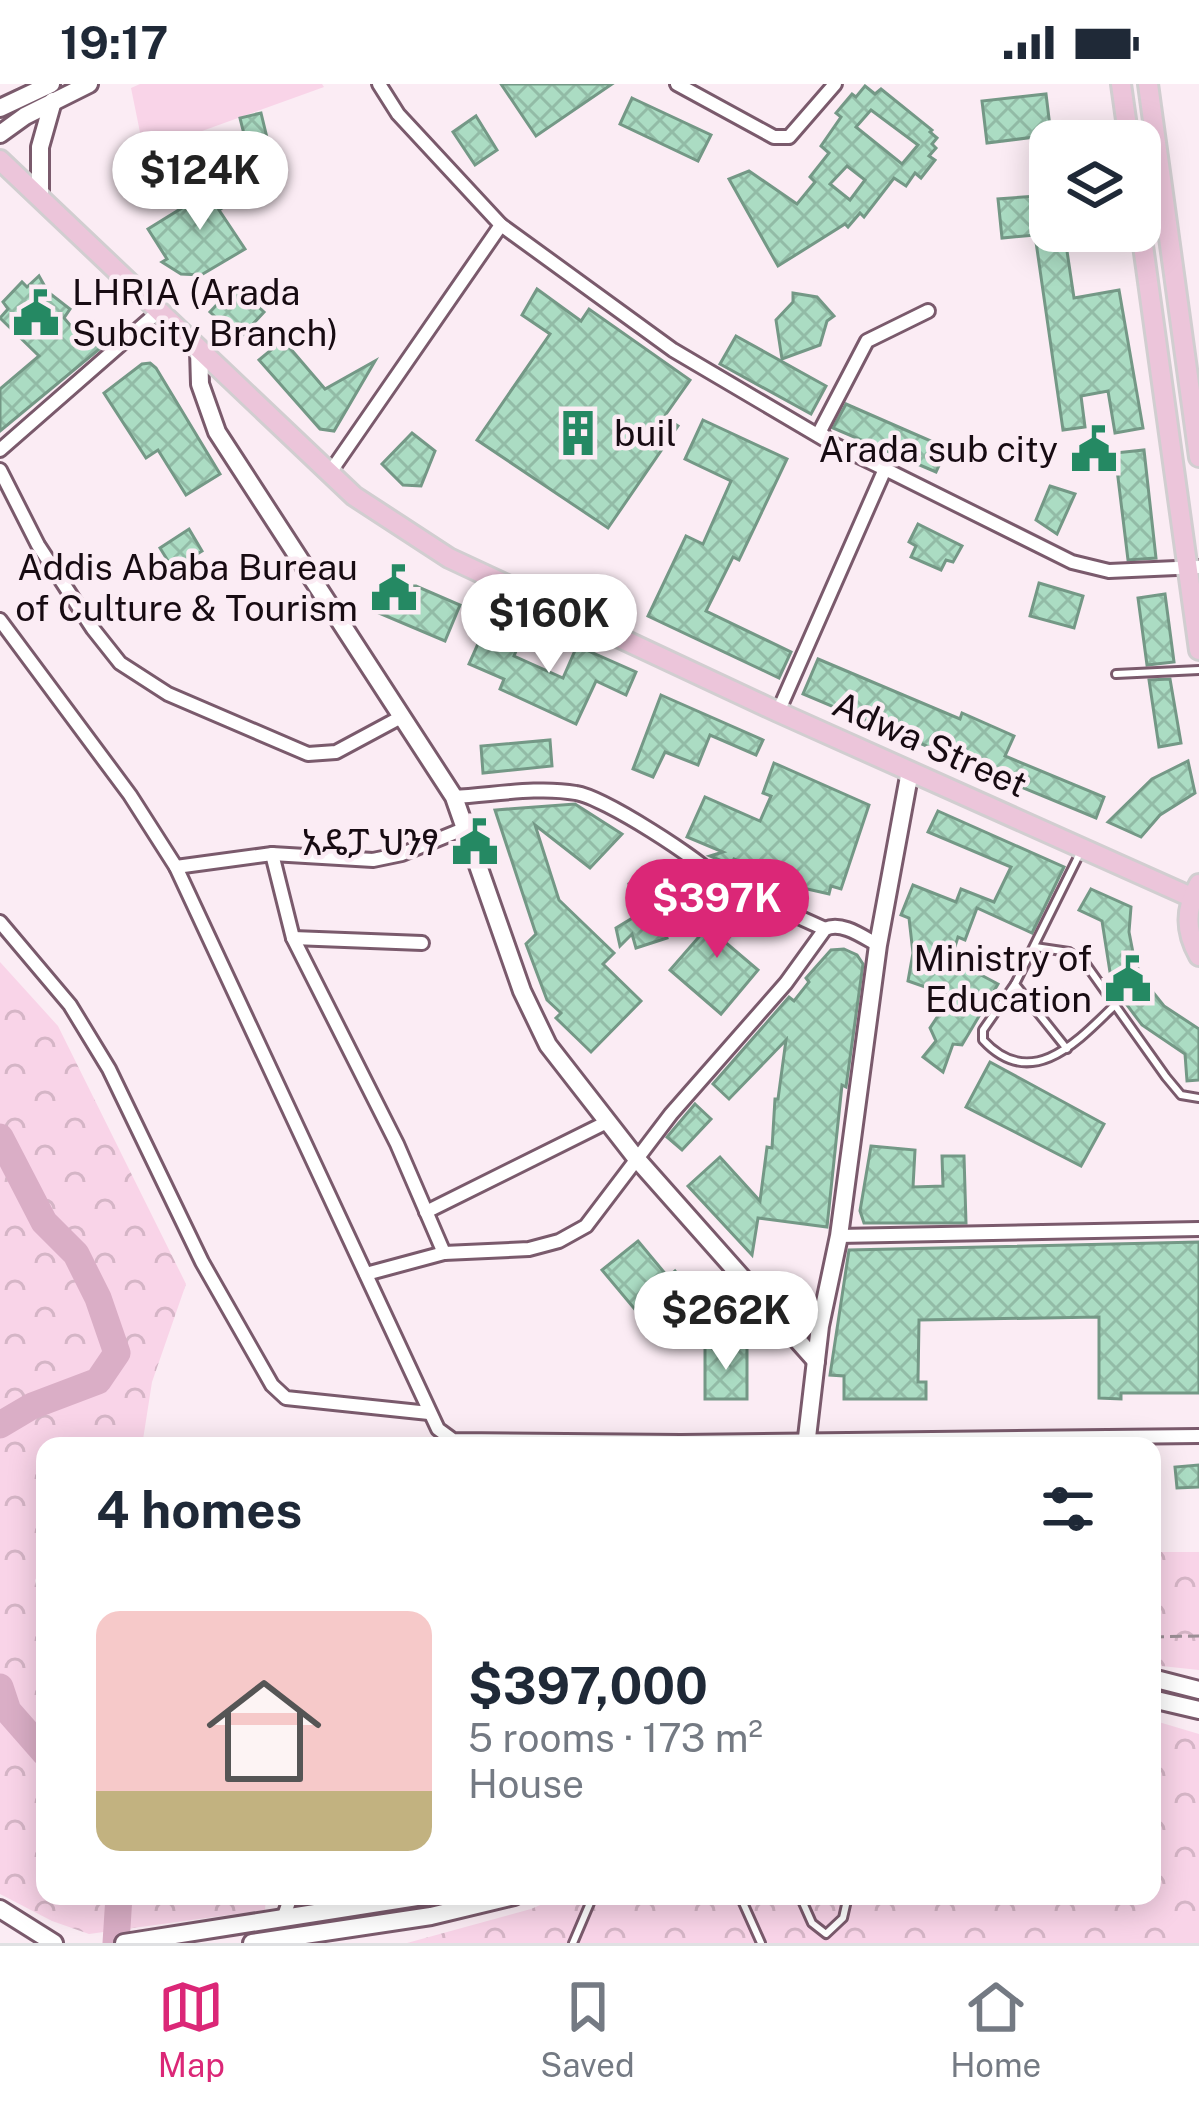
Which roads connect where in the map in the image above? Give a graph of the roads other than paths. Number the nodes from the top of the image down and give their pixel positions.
1 (89, 84) edge
2 (380, 84) edge
3 (677, 84) edge
4 (835, 84) edge
5 (1121, 84) edge
6 (1148, 84) edge
7 (52, 93) edge
8 (0, 109) edge
9 (1126, 120) edge
10 (0, 134) edge
11 (0, 160) edge
12 (40, 198) junction
13 (501, 225) junction
14 (1144, 252) edge
15 (159, 311) junction
16 (928, 311) dead end
17 (199, 350) junction
18 (829, 442) junction
19 (0, 450) edge
20 (1199, 458) edge
21 (885, 469) junction
22 (0, 470) edge
23 (329, 474) junction
24 (1193, 568) edge
25 (0, 620) edge
26 (1199, 650) edge
27 (1199, 670) edge
28 (1116, 674) dead end
29 (778, 712) junction
30 (403, 716) junction
31 (910, 771) junction
32 (454, 797) junction
33 (466, 828) junction
34 (1083, 848) junction
35 (272, 854) junction
36 (176, 867) junction
37 (1195, 890) edge
38 (0, 922) edge
39 (825, 929) junction
40 (293, 938) junction
41 (422, 943) dead end
42 (878, 945) junction
43 (1035, 946) junction
44 (1199, 956) edge
45 (1015, 985) junction
46 (1114, 1006) junction
47 (1067, 1049) junction
48 (1199, 1098) edge
49 (607, 1121) junction
50 (636, 1158) junction
51 (426, 1212) junction
52 (1199, 1229) edge
53 (839, 1236) junction
54 (444, 1252) junction
55 (366, 1274) junction
56 (816, 1361) junction
57 (429, 1413) junction
58 (1199, 1436) edge
59 (449, 1437) edge
60 (807, 1437) edge
61 (1143, 1437) edge
62 (1161, 1680) edge
63 (1199, 1690) edge
64 (1161, 1702) edge
65 (1199, 1710) edge
66 (288, 1905) edge
67 (360, 1905) edge
68 (485, 1905) edge
69 (589, 1905) edge
70 (744, 1905) edge
71 (804, 1905) edge
72 (846, 1905) edge
73 (0, 1909) edge
74 (284, 1916) junction
75 (824, 1938) edge
76 (53, 1943) edge
77 (124, 1943) edge
78 (252, 1943) edge
79 (573, 1943) edge
80 (761, 1943) edge

1 - 7 street
2 - 13 street
3 - 4 street
5 - 9 main road
6 - 20 main road
7 - 8 street
7 - 10 street
7 - 12 street
11 - 12 main road, Adwa Street
12 - 15 main road, Adwa Street
13 - 18 street
13 - 23 street
14 - 24 main road
15 - 17 main road, Adwa Street
15 - 19 street
16 - 18 street
17 - 23 main road, Adwa Street
17 - 30 street
18 - 21 street
21 - 24 street
21 - 29 street
22 - 30 street
23 - 29 main road, Adwa Street
24 - 26 main road
25 - 36 street
27 - 28 lane
29 - 31 main road, Adwa Street
30 - 32 street
31 - 34 main road, Adwa Street
31 - 42 street
32 - 33 street
32 - 39 street
33 - 35 street
33 - 49 street
34 - 37 main road, Adwa Street
34 - 43 lane
35 - 36 street
35 - 40 street
36 - 55 street
37 - 44 main road
38 - 57 street
39 - 42 street
39 - 50 street
40 - 41 street
40 - 51 street
42 - 53 street
43 - 45 lane
43 - 46 lane
45 - 47 lane
45 - 47 lane
46 - 47 lane
46 - 48 lane
49 - 50 street
49 - 51 street
50 - 54 street
50 - 56 street
51 - 54 street
52 - 53 street
53 - 56 street
54 - 55 street
55 - 57 street
56 - 60 street
57 - 59 street
58 - 61 street
62 - 63 street
64 - 65 street
66 - 74 street
67 - 74 street
68 - 78 street
69 - 79 lane
70 - 80 lane
71 - 75 lane
72 - 75 lane
73 - 76 street
74 - 77 street

